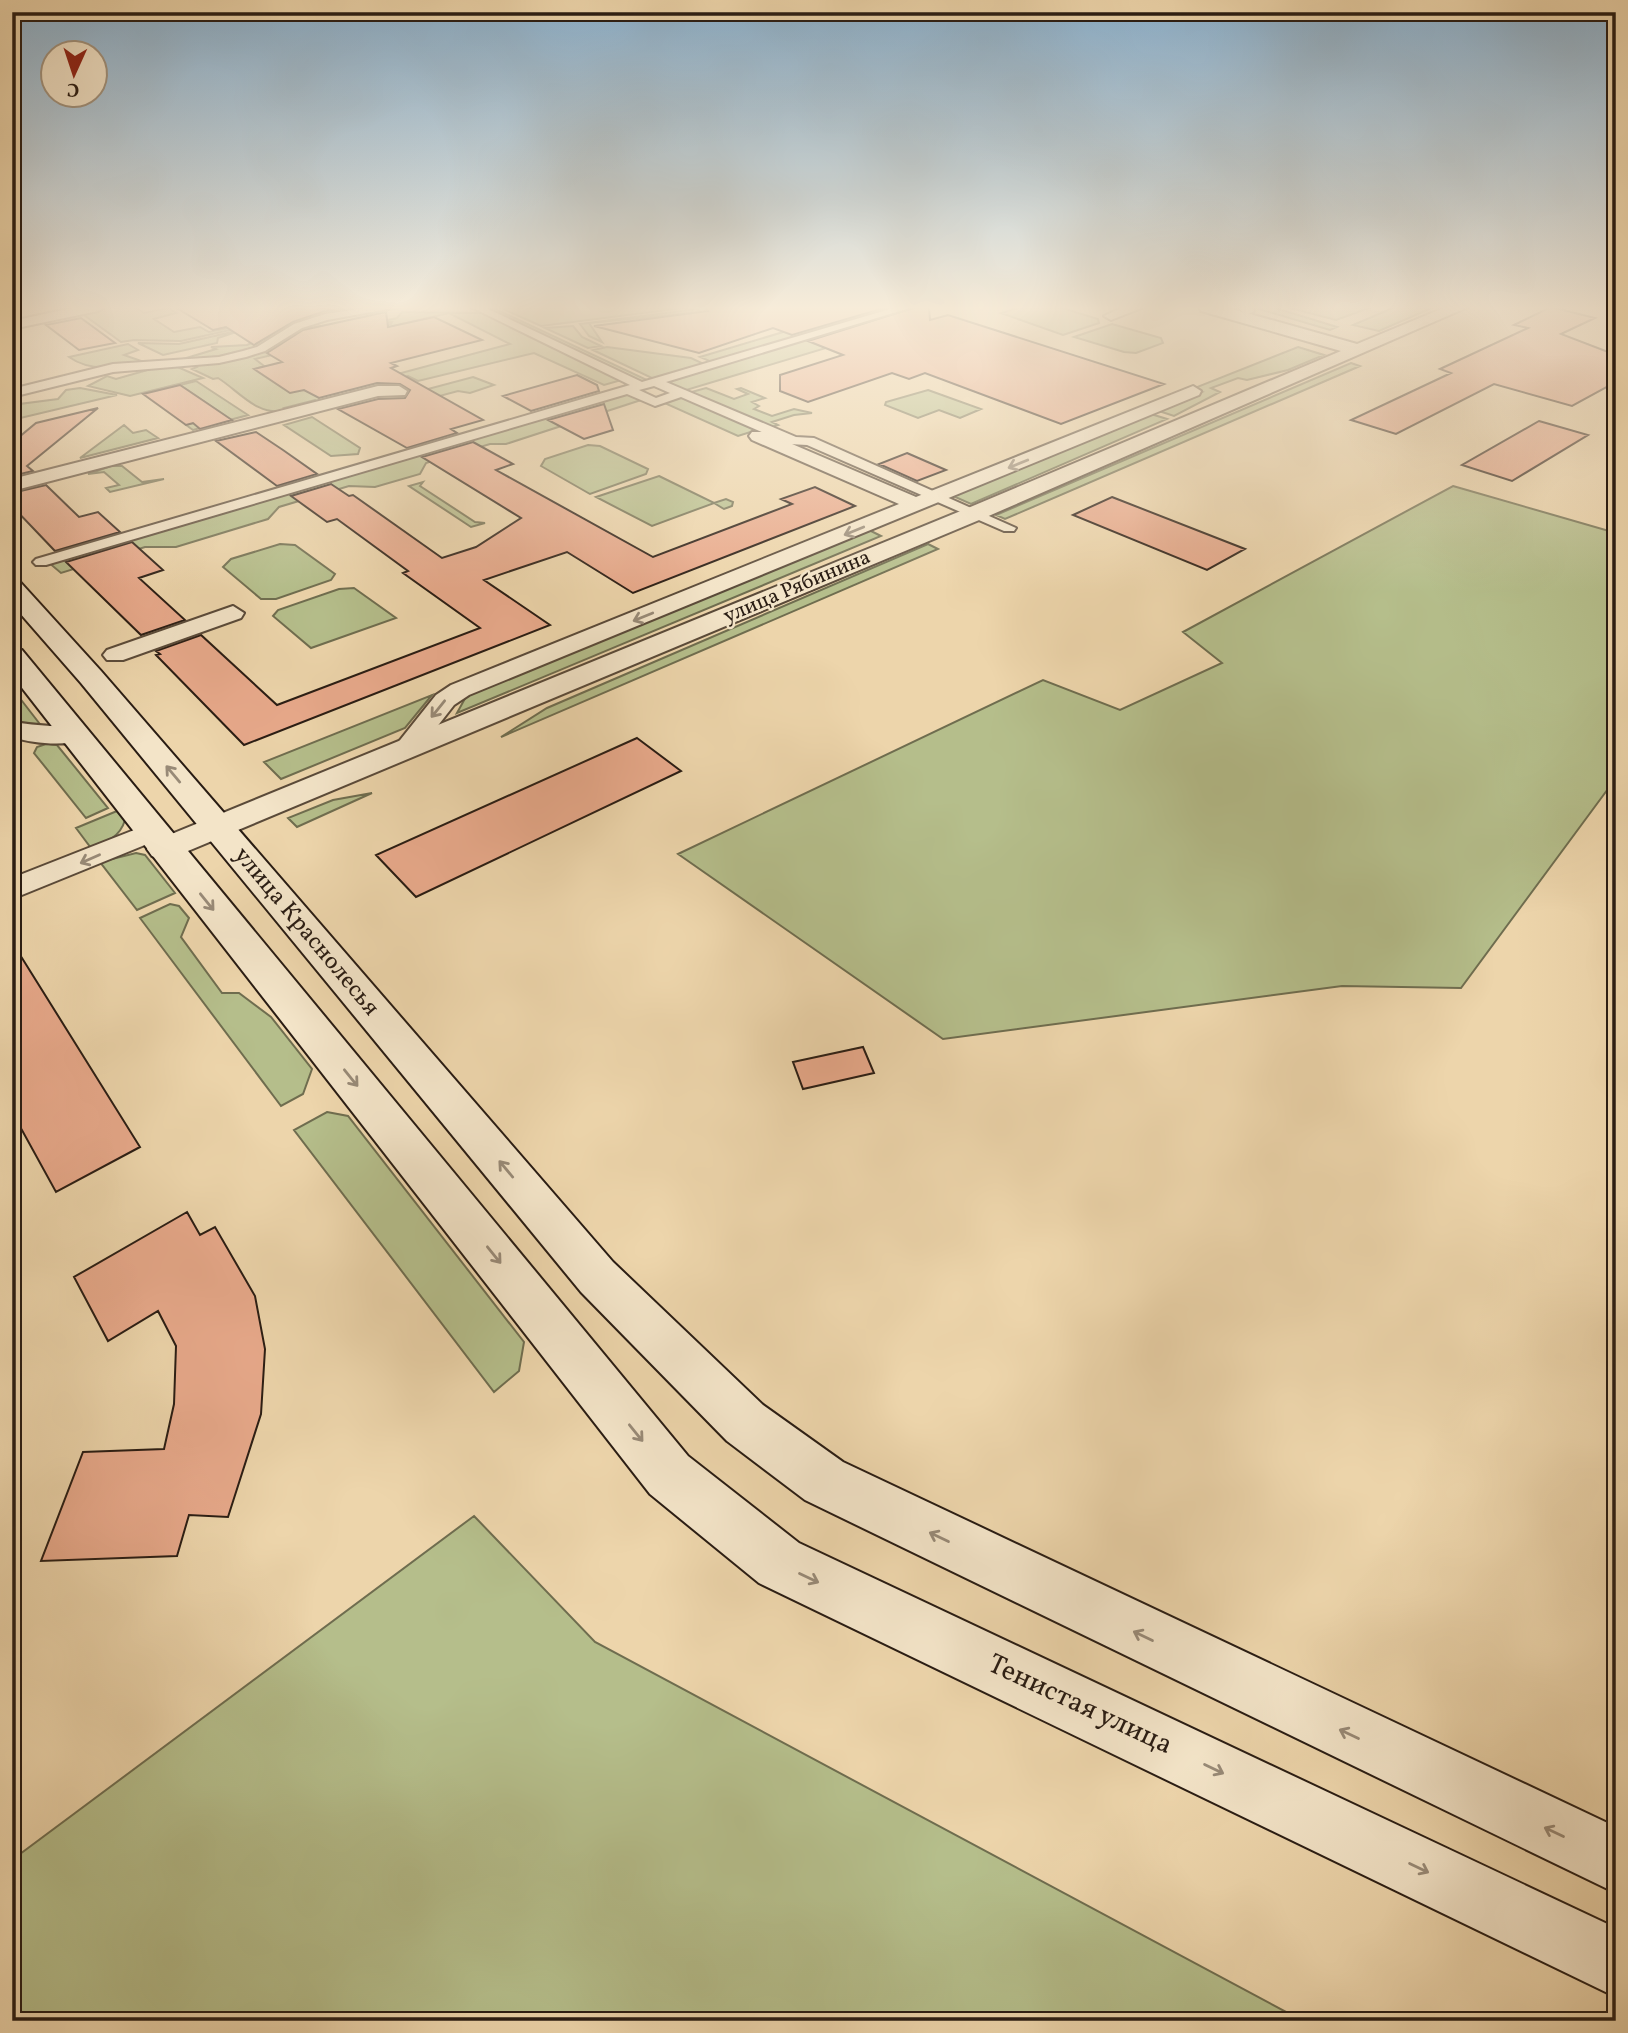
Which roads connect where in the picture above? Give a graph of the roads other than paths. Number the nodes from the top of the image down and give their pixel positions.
1 (336, 402) edge
2 (588, 402) edge
3 (701, 402) edge
4 (1168, 402) edge
5 (1235, 402) edge
6 (1149, 410) junction
7 (1186, 423) junction
8 (758, 436) dead end
9 (12, 485) edge
10 (927, 501) junction
11 (976, 513) junction
12 (1009, 528) dead end
13 (41, 562) dead end
14 (12, 588) edge
15 (233, 613) dead end
16 (71, 655) junction
17 (115, 655) junction
18 (12, 656) edge
19 (91, 677) junction
20 (12, 729) edge
21 (77, 735) junction
22 (406, 749) junction
23 (217, 827) junction
24 (158, 841) junction
25 (19, 886) edge
26 (1616, 1861) edge
27 (1616, 1963) edge

1 - 9 street
2 - 13 street
3 - 10 street
4 - 6 street, улица Рябинина
5 - 7 main road, улица Рябинина
6 - 7 street
6 -> 10 street, улица Рябинина
7 - 11 main road, улица Рябинина
8 - 10 street
10 - 11 street
10 -> 22 street, улица Рябинина
11 - 12 street
11 - 22 main road, улица Рябинина
14 - 16 main road, улица Краснолесья
15 - 17 street
16 - 17 street
16 - 19 main road, улица Краснолесья
17 - 19 street
18 - 21 main road
23 -> 19 main road, улица Краснолесья
20 - 21 street
21 - 24 main road
22 - 23 main road, улица Рябинина
23 - 24 main road, улица Рябинина
26 -> 23 main road, улица Краснолесья
24 -> 25 street, улица Рябинина
24 -> 27 main road, Тенистая улица

